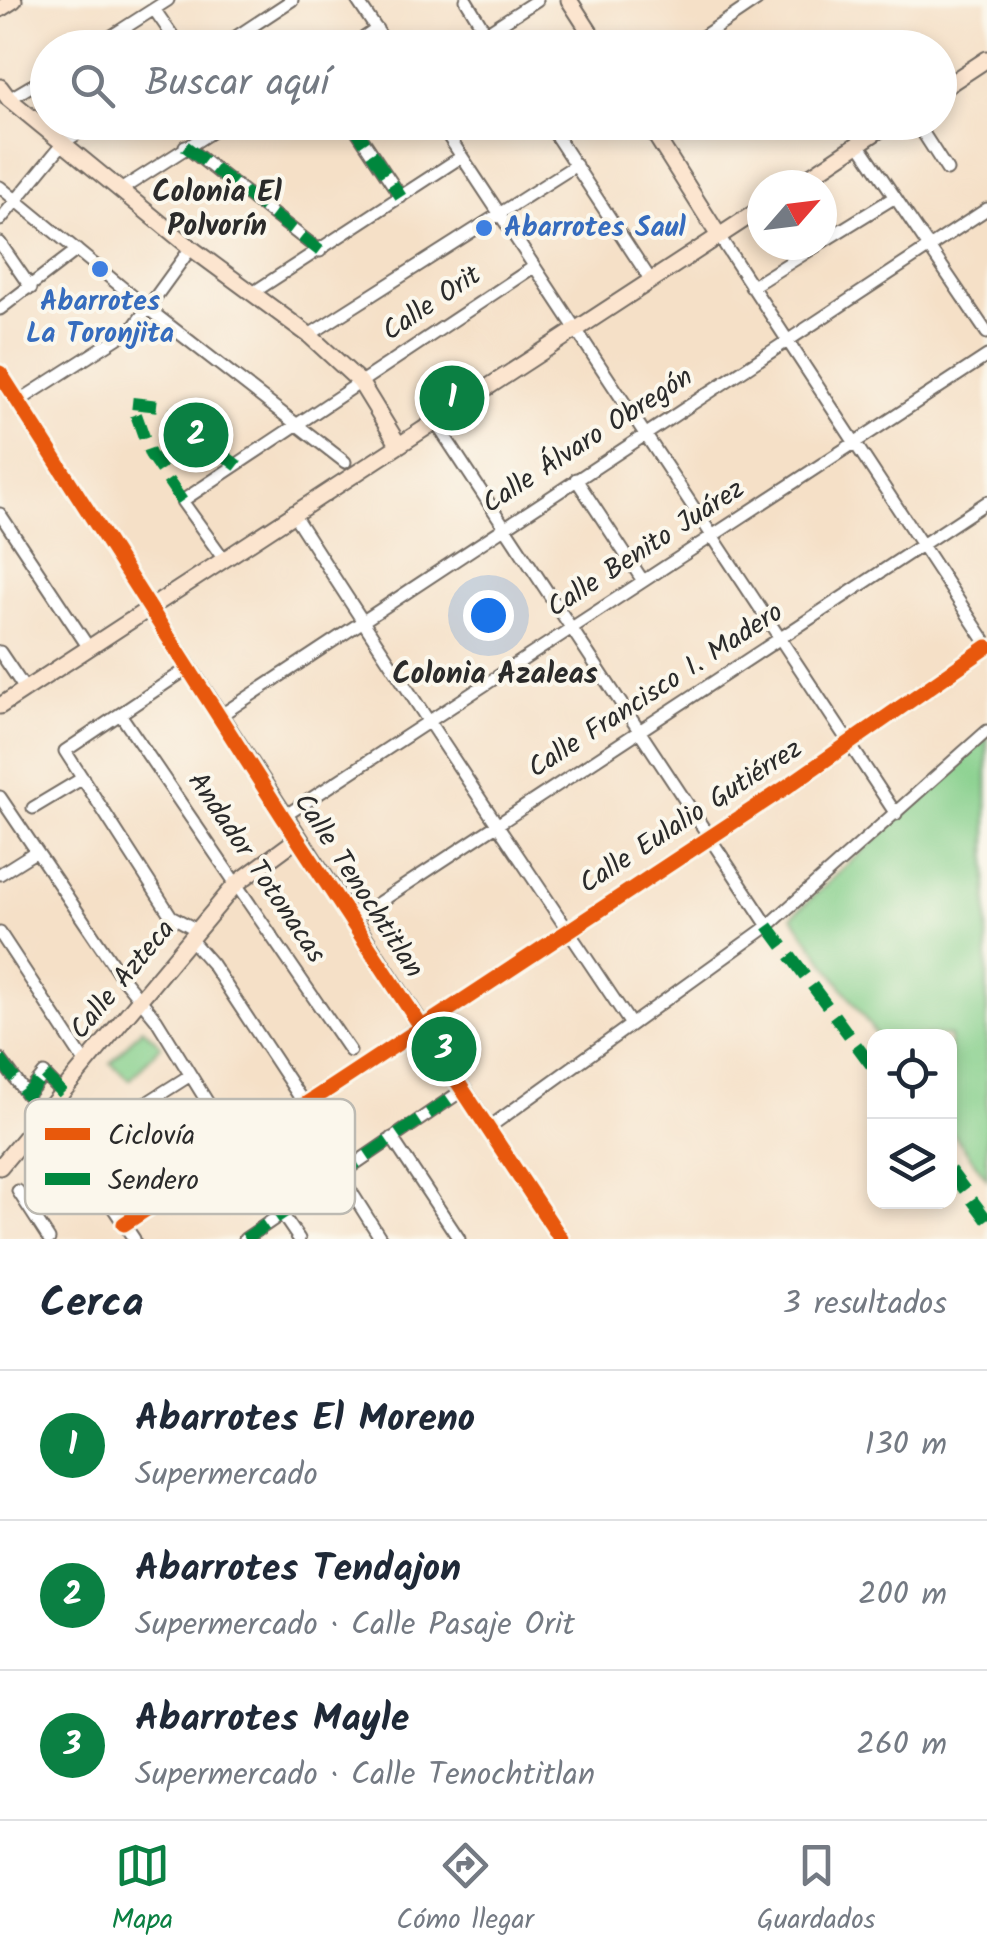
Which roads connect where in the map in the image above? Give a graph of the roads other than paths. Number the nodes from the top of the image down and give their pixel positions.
1 (14, 0) edge
2 (168, 0) edge
3 (292, 0) edge
4 (357, 0) edge
5 (466, 0) edge
6 (537, 0) edge
7 (569, 0) edge
8 (757, 0) edge
9 (0, 8) edge
10 (154, 9) junction
11 (377, 29) edge
12 (121, 30) edge
13 (168, 30) edge
14 (246, 30) edge
15 (484, 30) edge
16 (491, 30) edge
17 (588, 30) edge
18 (713, 30) edge
19 (987, 58) edge
20 (957, 78) edge
21 (30, 83) edge
22 (5, 93) edge
23 (30, 114) edge
24 (62, 140) edge
25 (67, 140) edge
26 (196, 140) edge
27 (363, 140) edge
28 (451, 140) edge
29 (559, 140) edge
30 (658, 140) edge
31 (865, 140) edge
32 (927, 140) edge
33 (64, 142) junction
34 (859, 144) junction
35 (185, 146) junction
36 (461, 156) junction
37 (576, 164) junction
38 (820, 170) edge
39 (946, 170) dead end
40 (0, 187) edge
41 (122, 189) junction
42 (400, 197) junction
43 (894, 197) junction
44 (16, 200) junction
45 (987, 209) edge
46 (499, 215) junction
47 (747, 218) edge
48 (0, 219) edge
49 (837, 233) edge
50 (719, 236) junction
51 (0, 243) edge
52 (929, 247) junction
53 (191, 248) junction
54 (78, 250) junction
55 (320, 251) junction
56 (794, 260) edge
57 (532, 268) junction
58 (650, 279) junction
59 (751, 287) junction
60 (31, 288) junction
61 (252, 294) junction
62 (0, 308) edge
63 (146, 308) junction
64 (573, 328) junction
65 (987, 333) edge
66 (309, 335) junction
67 (786, 343) junction
68 (987, 356) edge
69 (0, 373) edge
70 (360, 382) junction
71 (19, 401) junction
72 (434, 420) junction
73 (296, 425) junction
74 (646, 435) junction
75 (852, 443) junction
76 (398, 444) junction
77 (345, 462) dead end
78 (576, 479) junction
79 (987, 502) edge
80 (292, 512) junction
81 (0, 514) edge
82 (502, 526) junction
83 (713, 536) junction
84 (920, 546) junction
85 (223, 558) junction
86 (643, 581) junction
87 (150, 608) junction
88 (987, 614) edge
89 (360, 619) junction
90 (974, 627) junction
91 (571, 628) junction
92 (780, 640) junction
93 (987, 645) edge
94 (89, 648) junction
95 (0, 652) edge
96 (187, 669) junction
97 (25, 689) junction
98 (0, 706) edge
99 (120, 714) junction
100 (218, 716) junction
101 (432, 720) junction
102 (638, 731) junction
103 (987, 731) edge
104 (848, 741) junction
105 (83, 778) junction
106 (0, 797) edge
107 (33, 808) dead end
108 (896, 814) junction
109 (283, 817) junction
110 (495, 826) junction
111 (707, 836) junction
112 (297, 840) junction
113 (35, 852) junction
114 (0, 874) edge
115 (236, 884) junction
116 (352, 921) junction
117 (768, 926) junction
118 (567, 929) junction
119 (0, 934) edge
120 (194, 934) junction
121 (140, 997) junction
122 (630, 1023) junction
123 (422, 1028) junction
124 (350, 1050) dead end
125 (0, 1059) edge
126 (86, 1064) junction
127 (189, 1076) junction
128 (463, 1090) junction
129 (63, 1094) junction
130 (59, 1099) edge
131 (152, 1099) edge
132 (204, 1099) edge
133 (301, 1099) edge
134 (314, 1099) edge
135 (488, 1128) junction
136 (392, 1138) junction
137 (25, 1139) edge
138 (355, 1164) edge
139 (0, 1167) edge
140 (18, 1191) dead end
141 (355, 1198) edge
142 (25, 1202) edge
143 (33, 1214) edge
144 (117, 1214) edge
145 (139, 1214) edge
146 (282, 1214) joint
147 (124, 1224) junction
148 (50, 1239) edge
149 (134, 1239) edge
150 (246, 1239) edge
151 (299, 1239) edge
152 (381, 1239) edge
153 (459, 1239) edge
154 (561, 1239) edge

1 - 9 street
2 - 10 street
3 - 14 street
4 - 11 street
5 - 15 street
6 - 16 street
7 - 17 street
8 - 18 street
10 - 12 street
10 - 13 street
19 - 20 street
21 - 22 street
22 - 23 street
24 - 33 street
25 - 33 street
26 - 35 street
27 - 42 street
28 - 36 street
29 - 37 street
30 - 50 street
31 - 34 street
32 - 39 street
33 - 41 street
33 - 44 street
34 - 38 street
34 - 43 street
35 - 41 street
35 - 55 street
36 - 42 street
36 - 46 street
37 - 46 street
37 - 58 street
40 - 44 street
41 - 53 street
42 - 55 street
43 - 49 street
43 - 52 street
44 - 48 street
44 - 54 street
45 - 52 street, Calle Álvaro Obregón
46 - 57 street
46 - 66 street
47 - 50 street
50 - 58 street
50 - 59 street
51 - 60 street
52 - 65 street
52 - 67 street, Calle Álvaro Obregón
53 - 61 street
53 - 63 street
54 - 60 street
54 - 63 street
55 - 61 street
56 - 59 street
57 - 64 street
57 - 70 street, Calle Orit
58 - 64 street
59 - 67 street
60 - 62 street
61 - 66 street
63 - 71 street
63 - 73 street
64 - 72 street
64 - 74 street
66 - 70 street
67 - 74 street, Calle Álvaro Obregón
67 - 75 street
68 - 75 street, Calle Benito Juárez
69 - 71 street
70 - 73 street, Calle Orit
70 - 76 street
71 - 87 street
72 - 76 street
72 - 82 street
73 - 77 street
73 - 85 street, Calle Orit
74 - 78 street, Calle Álvaro Obregón
74 - 83 street
75 - 83 street, Calle Benito Juárez
75 - 84 street
76 - 80 street
78 - 82 street, Calle Álvaro Obregón
78 - 86 street
79 - 84 street, Calle Francisco I. Madero
80 - 85 street
80 - 89 street
81 - 94 street
82 - 89 street, Calle Álvaro Obregón
82 - 91 street
83 - 86 street, Calle Benito Juárez
83 - 92 street
84 - 90 street
84 - 92 street, Calle Francisco I. Madero
85 - 87 street
86 - 91 street, Calle Benito Juárez
87 - 94 street
87 - 96 street, Calle Tenochtitlan
88 - 90 street
89 - 100 street, Calle Álvaro Obregón
89 - 101 street
90 - 93 street
91 - 101 street, Calle Benito Juárez
91 - 102 street
92 - 102 street, Calle Francisco I. Madero
92 - 104 street
93 - 104 street, Calle Eulalio Gutiérrez
94 - 97 street
95 - 97 street
96 - 99 street
96 - 100 street, Calle Tenochtitlan
97 - 98 street
99 - 105 street
99 - 115 street, Andador Totonacas
100 - 109 street, Calle Tenochtitlan
101 - 109 street, Calle Benito Juárez
101 - 110 street
102 - 110 street, Calle Francisco I. Madero
102 - 111 street
103 - 108 street
104 - 108 street
104 - 111 street, Calle Eulalio Gutiérrez
105 - 107 street
105 - 120 street
106 - 113 street
108 - 117 street
109 - 112 street, Calle Tenochtitlan
110 - 116 street, Calle Francisco I. Madero
110 - 118 street
111 - 117 street
111 - 118 street, Calle Eulalio Gutiérrez
112 - 115 street, Calle Azteca
112 - 116 street, Calle Tenochtitlan
113 - 114 street
113 - 121 street
115 - 120 street, Calle Azteca
115 - 124 street, Andador Totonacas
116 - 123 street, Calle Tenochtitlan
117 - 122 street
118 - 122 street
118 - 123 street, Calle Eulalio Gutiérrez
119 - 126 street
120 - 121 street, Calle Azteca
120 - 133 street
121 - 126 street, Calle Azteca
121 - 127 street
122 - 135 street
123 - 128 street, Calle Tenochtitlan
123 - 134 street, Calle Eulalio Gutiérrez
125 - 129 street
126 - 129 street, Calle Azteca
127 - 131 street
127 - 132 street
128 - 135 street, Calle Tenochtitlan
128 - 136 street
129 - 130 street, Calle Azteca
135 - 154 street, Calle Tenochtitlan
136 - 138 street
136 - 153 street
137 - 139 street, Calle Azteca
140 - 142 street
141 - 152 street
143 - 148 street
144 - 147 street
145 - 147 street, Calle Eulalio Gutiérrez
146 - 150 street
146 - 151 street
147 - 149 street

